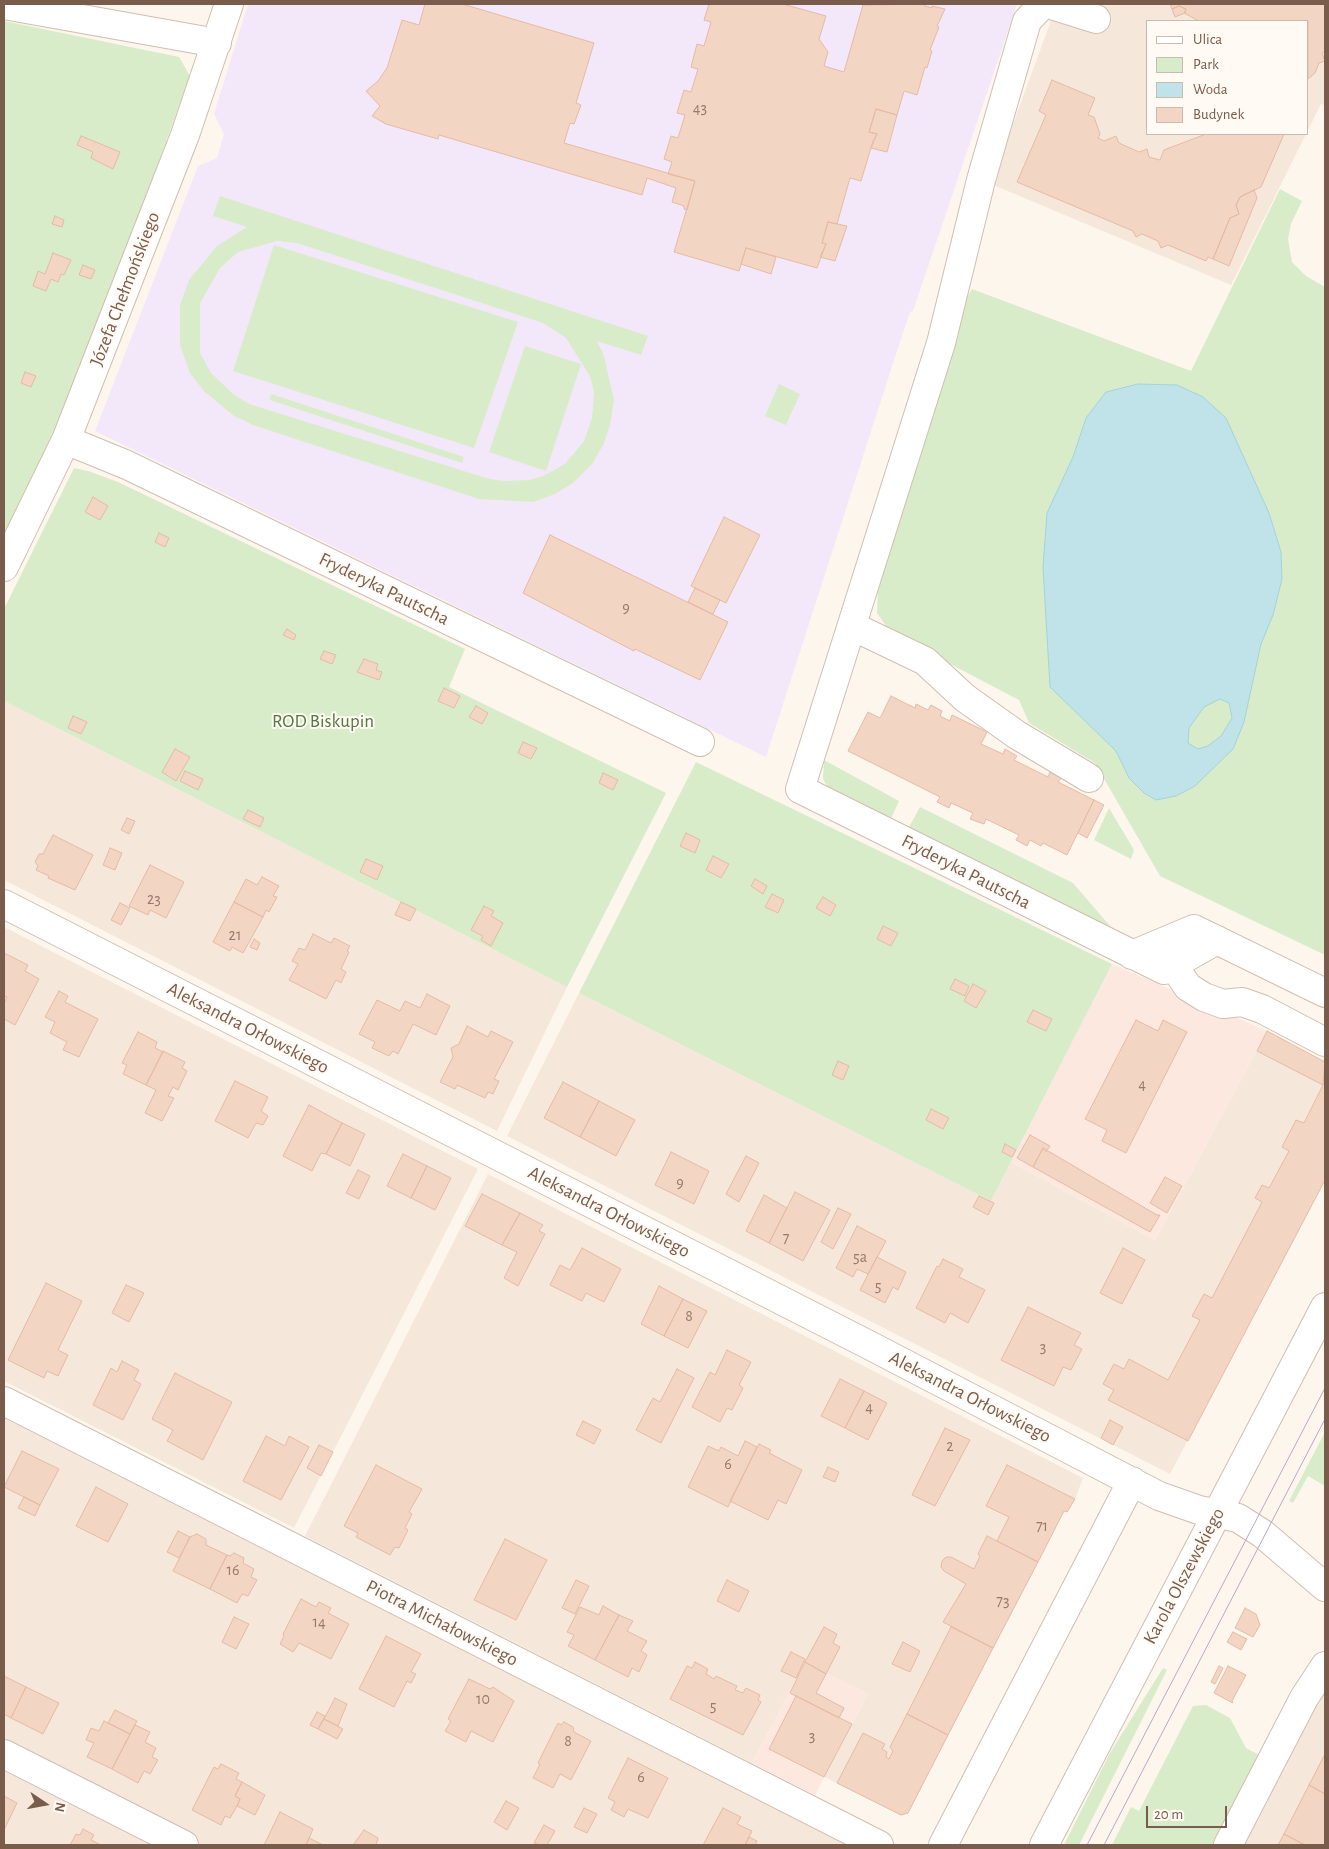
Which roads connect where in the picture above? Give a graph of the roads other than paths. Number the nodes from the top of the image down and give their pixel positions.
1 (229, 4) edge
2 (1042, 4) edge
3 (1048, 4) edge
4 (4, 5) edge
5 (1096, 19) dead end
6 (217, 43) junction
7 (66, 440) junction
8 (4, 567) edge
9 (852, 626) junction
10 (700, 742) dead end
11 (1088, 778) dead end
12 (4, 904) edge
13 (1217, 940) junction
14 (1132, 955) junction
15 (1173, 965) junction
16 (1325, 993) edge
17 (1325, 1042) edge
18 (1325, 1307) edge
19 (4, 1400) edge
20 (1132, 1481) junction
21 (1216, 1514) junction
22 (1325, 1587) edge
23 (1325, 1666) edge
24 (4, 1754) edge
25 (184, 1845) edge
26 (880, 1845) edge
27 (943, 1845) edge
28 (1044, 1845) edge
29 (1228, 1845) edge

1 - 6 street, Józefa Chełmońskiego
2 - 9 street
3 - 5 street
4 - 6 street
6 - 7 street, Józefa Chełmońskiego
7 - 8 street, Józefa Chełmońskiego
7 - 10 street, Fryderyka Pautscha
9 - 11 street
9 - 14 street, Fryderyka Pautscha
12 - 20 street, Aleksandra Orłowskiego
13 - 14 street
13 - 15 street
13 - 16 street
14 - 15 street, Fryderyka Pautscha
15 - 17 street
18 - 21 street, Karola Olszewskiego
19 - 26 street, Piotra Michałowskiego
20 - 21 street, Aleksandra Orłowskiego
20 - 27 street
21 - 22 street, Aleksandra Orłowskiego
21 - 28 street, Karola Olszewskiego
23 - 29 street
24 - 25 street

